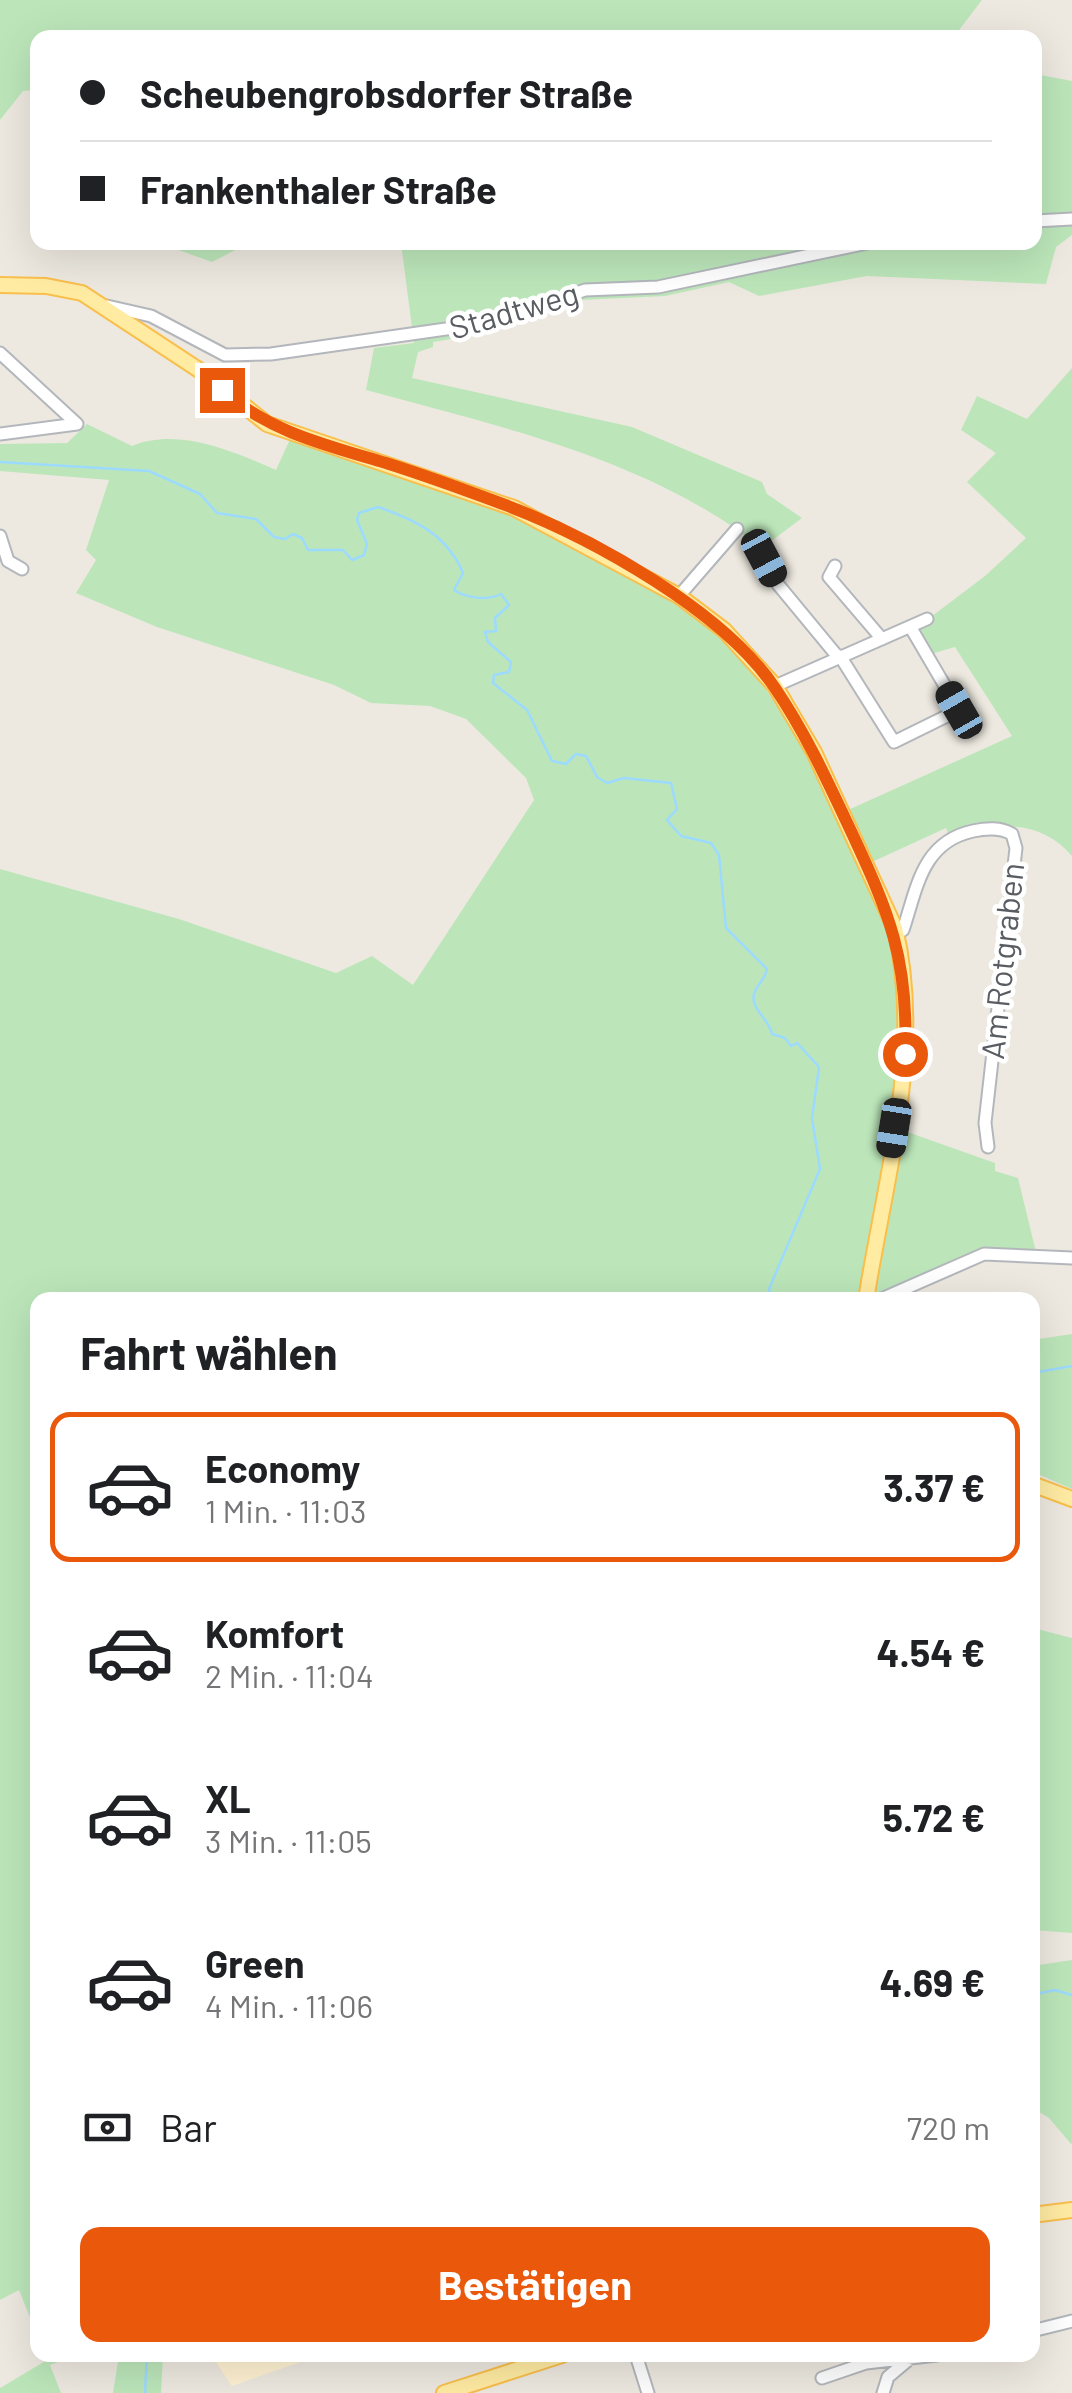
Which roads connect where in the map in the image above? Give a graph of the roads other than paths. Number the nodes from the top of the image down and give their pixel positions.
1 (1072, 218) edge
2 (1042, 220) edge
3 (834, 250) edge
4 (0, 285) edge
5 (103, 305) junction
6 (0, 353) edge
7 (0, 434) edge
8 (736, 530) dead end
9 (0, 536) edge
10 (764, 558) dead end
11 (835, 566) dead end
12 (22, 570) dead end
13 (679, 596) junction
14 (928, 619) dead end
15 (911, 628) junction
16 (882, 639) junction
17 (839, 656) junction
18 (774, 686) junction
19 (896, 934) junction
20 (988, 1146) dead end
21 (1072, 1258) edge
22 (867, 1292) edge
23 (897, 1292) edge
24 (1040, 1487) edge
25 (1072, 1498) edge
26 (1072, 2210) edge
27 (1040, 2214) edge
28 (1072, 2320) edge
29 (1040, 2329) edge
30 (540, 2362) edge
31 (638, 2362) edge
32 (866, 2362) edge
33 (906, 2362) edge
34 (822, 2378) dead end
35 (444, 2393) edge
36 (648, 2393) edge
37 (883, 2393) edge

1 - 2 street
3 - 5 street, Stadtweg
4 - 5 main road
5 - 13 main road
6 - 7 street
8 - 13 street
9 - 12 street
10 - 17 street
11 - 16 street
13 - 18 main road
14 - 15 street
15 - 16 street
15 - 17 street
16 - 17 street
17 - 18 street
18 - 19 main road
19 - 20 street, Am Rotgraben
19 - 22 main road
21 - 23 street
24 - 25 main road
26 - 27 main road
28 - 29 street
30 - 35 main road
31 - 36 street
32 - 34 street
33 - 37 street

